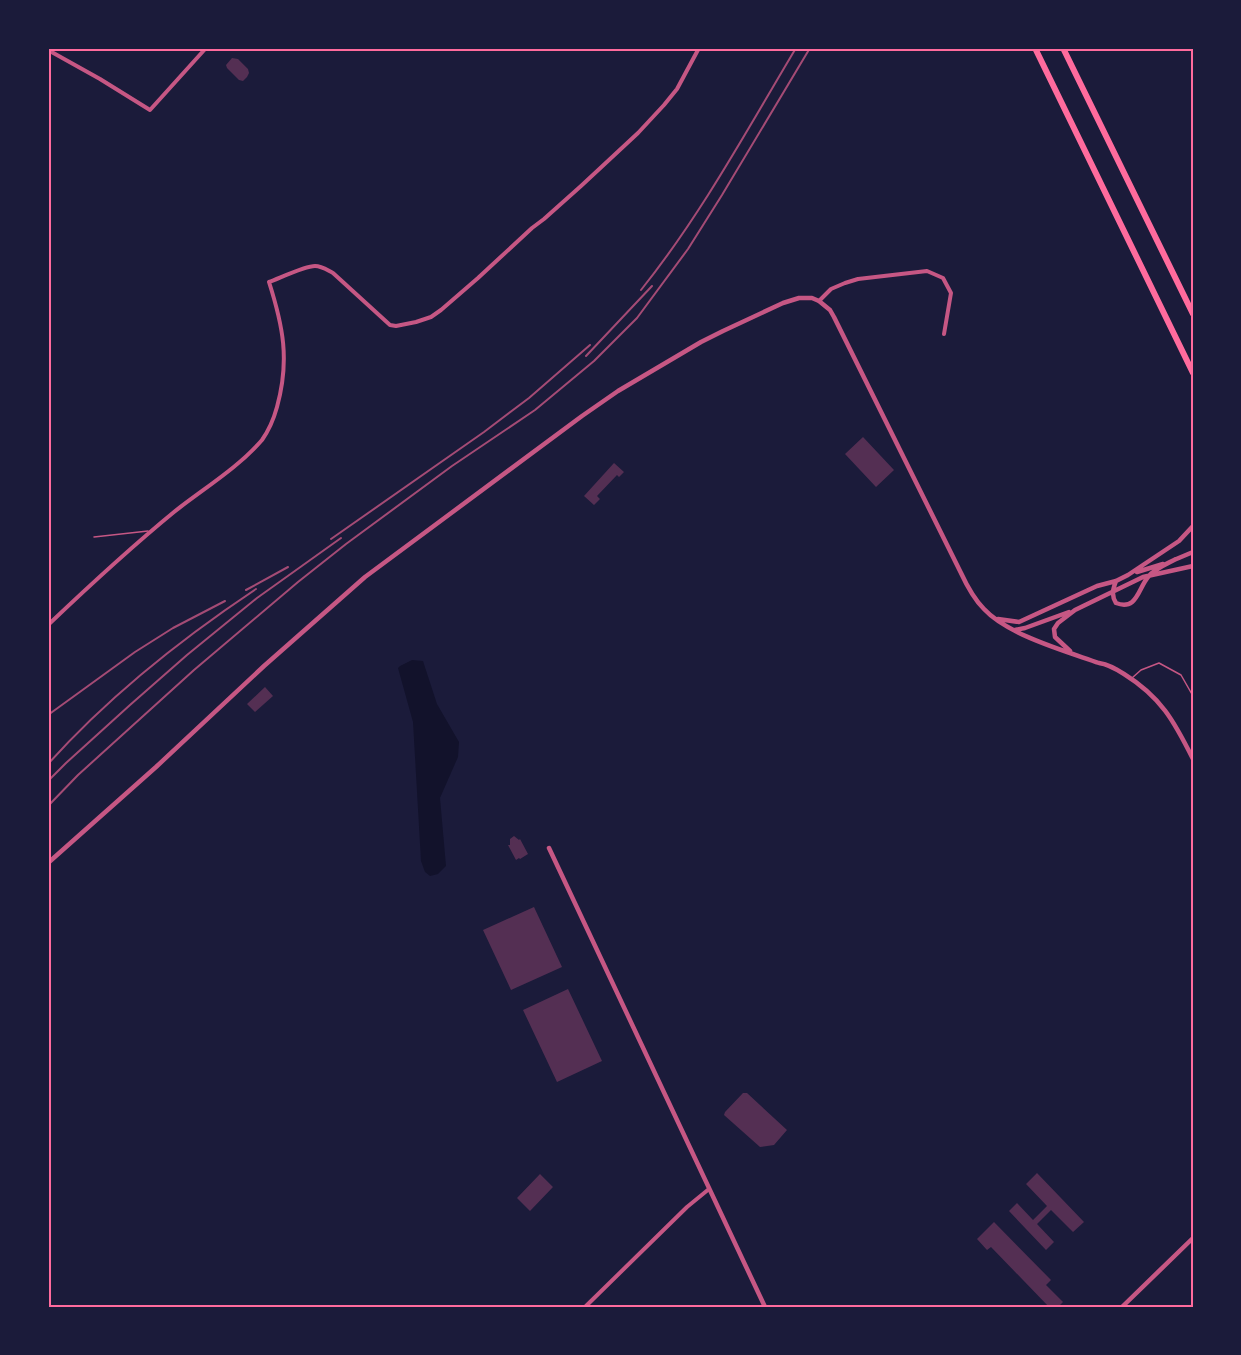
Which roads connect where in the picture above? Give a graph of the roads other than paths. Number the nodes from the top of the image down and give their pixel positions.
1 (206, 48) edge
2 (699, 48) edge
3 (1035, 48) edge
4 (1064, 48) edge
5 (48, 50) edge
6 (819, 301) junction
7 (1193, 314) edge
8 (944, 334) dead end
9 (1193, 373) edge
10 (1193, 526) edge
11 (152, 530) junction
12 (94, 537) dead end
13 (1193, 552) edge
14 (1176, 559) junction
15 (1193, 566) edge
16 (1128, 575) junction
17 (1148, 577) junction
18 (1116, 581) junction
19 (1113, 592) junction
20 (1075, 610) junction
21 (1040, 613) junction
22 (996, 619) junction
23 (48, 625) edge
24 (1026, 628) junction
25 (1015, 630) junction
26 (1024, 634) junction
27 (1072, 653) junction
28 (1131, 678) junction
29 (1193, 696) edge
30 (1191, 749) edge
31 (1193, 759) edge
32 (549, 848) dead end
33 (48, 863) edge
34 (709, 1189) junction
35 (1193, 1238) edge
36 (585, 1307) edge
37 (765, 1307) edge
38 (1122, 1307) edge

1 - 5 street
2 - 11 street
3 - 9 highway
4 - 7 highway
6 - 8 street
6 - 22 street
6 - 33 street
10 - 16 street
11 - 12 lane
11 - 23 street
13 - 14 street
14 - 16 street
14 - 17 street
15 - 17 street
16 - 18 street
17 - 19 street
17 - 19 street
18 - 19 street
18 - 21 street
19 - 20 street
20 - 24 street
20 - 27 street
21 - 22 street
21 - 24 street
22 - 25 street
24 - 25 street
24 - 26 street
25 - 26 street
26 - 27 street
27 - 28 street
28 - 29 lane
28 - 30 street
30 - 31 street
32 - 34 street
34 - 36 street
34 - 37 street
35 - 38 street

